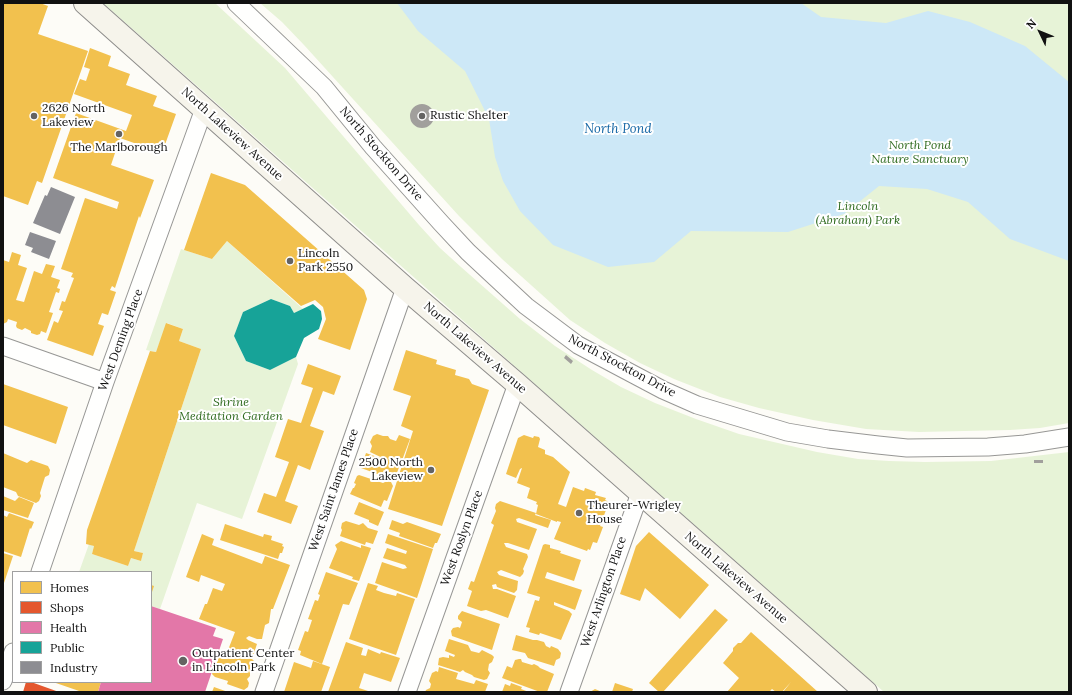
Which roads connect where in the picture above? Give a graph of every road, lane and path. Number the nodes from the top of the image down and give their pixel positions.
1 (85, 3) edge
2 (236, 3) edge
3 (204, 109) junction
4 (405, 288) junction
5 (3, 346) edge
6 (106, 382) junction
7 (517, 384) junction
8 (1069, 437) edge
9 (640, 493) junction
10 (40, 571) edge
11 (12, 655) edge
12 (3, 681) edge
13 (264, 692) edge
14 (407, 692) edge
15 (569, 692) edge
16 (866, 692) edge

1 - 3 main road, North Lakeview Avenue
2 - 8 street, North Stockton Drive
3 - 4 main road, North Lakeview Avenue
3 - 6 street, West Deming Place
4 - 7 main road, North Lakeview Avenue
4 - 13 street, West Saint James Place
5 - 6 street
6 - 10 street, West Deming Place
7 - 9 main road, North Lakeview Avenue
7 - 14 street, West Roslyn Place
9 - 15 street, West Arlington Place
9 - 16 main road, North Lakeview Avenue
11 - 12 street

